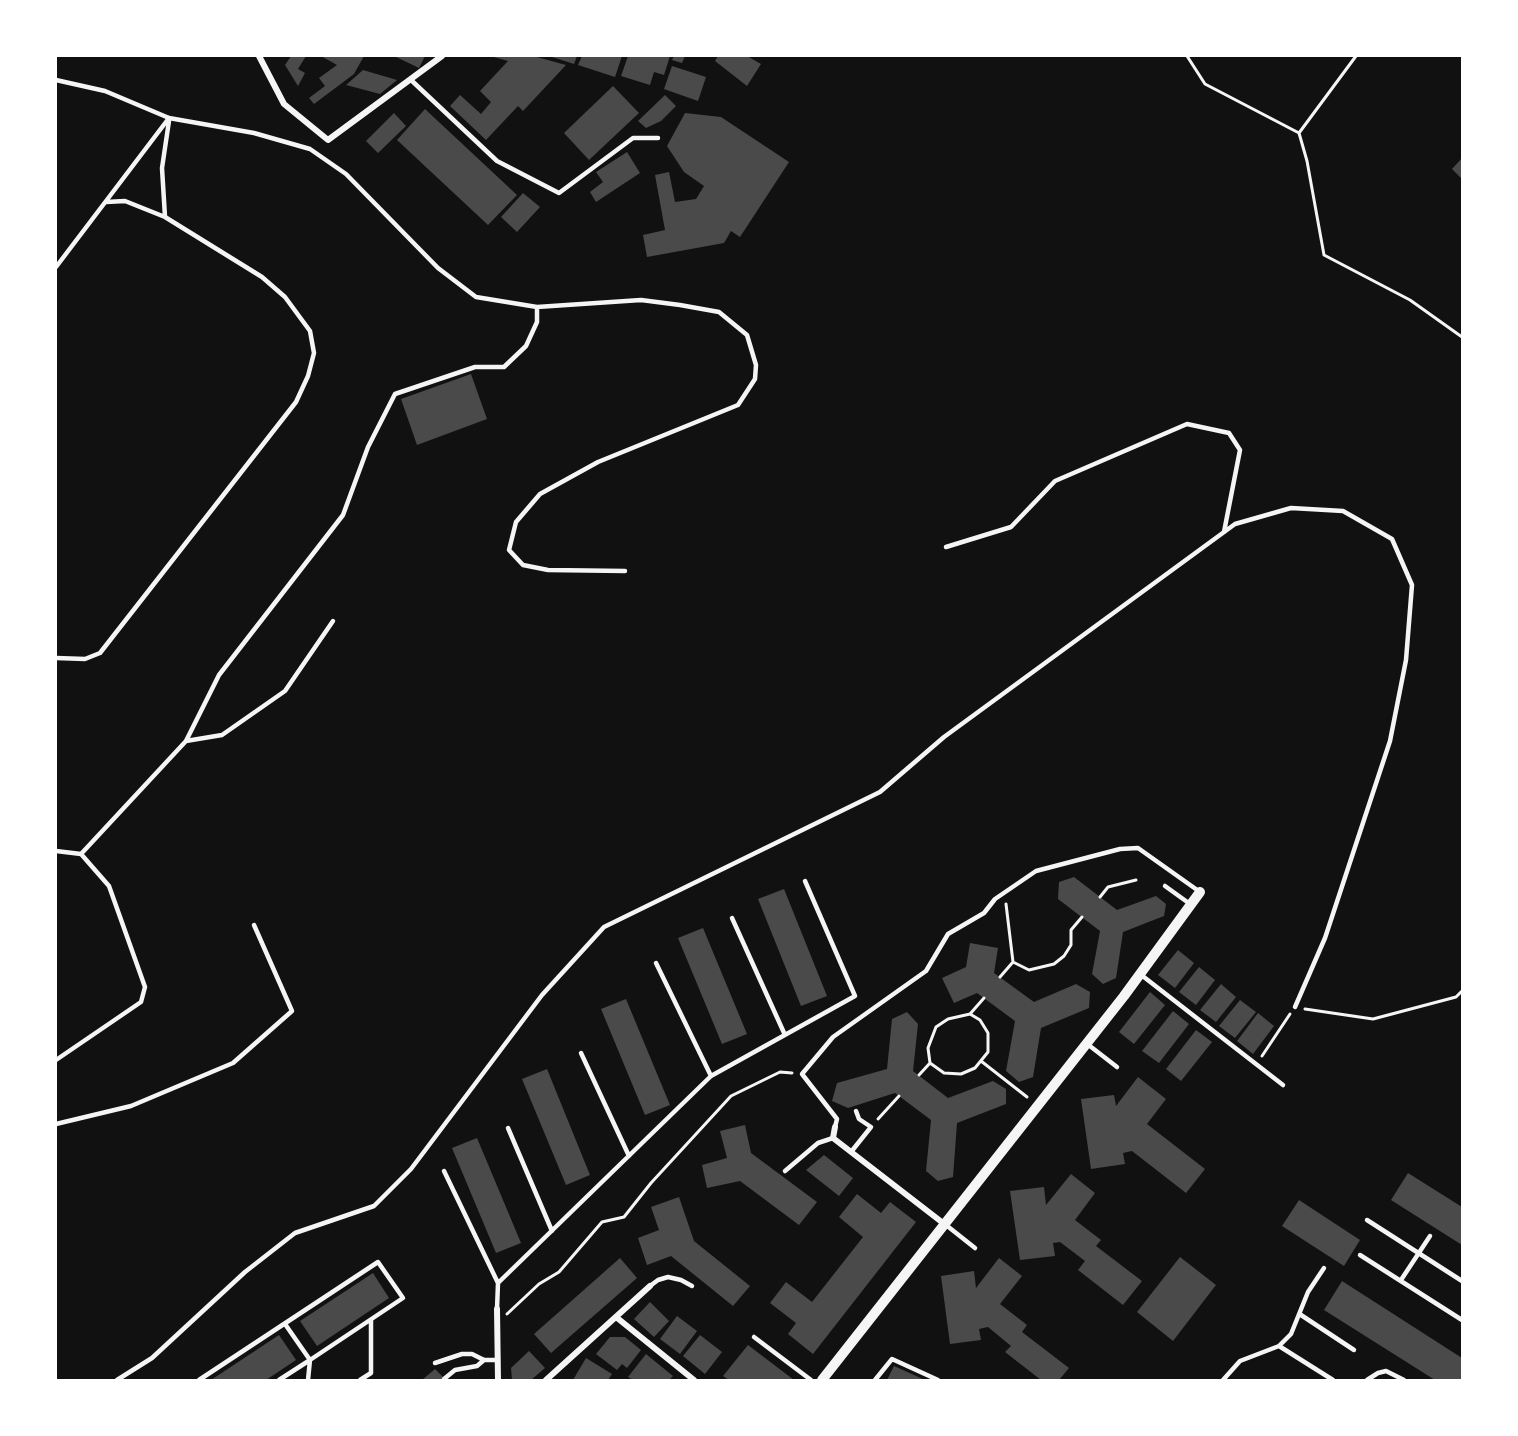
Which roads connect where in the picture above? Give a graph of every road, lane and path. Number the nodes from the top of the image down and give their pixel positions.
1 (259, 56) edge
2 (442, 56) edge
3 (1187, 56) edge
4 (1356, 56) edge
5 (56, 80) edge
6 (411, 80) junction
7 (169, 118) junction
8 (1299, 133) junction
9 (658, 138) dead end
10 (106, 202) junction
11 (165, 217) junction
12 (56, 267) edge
13 (537, 307) junction
14 (1462, 337) edge
15 (1224, 532) junction
16 (946, 547) dead end
17 (626, 571) dead end
18 (333, 621) dead end
19 (56, 658) edge
20 (186, 741) junction
21 (56, 851) edge
22 (81, 854) junction
23 (1137, 880) dead end
24 (805, 882) dead end
25 (1165, 886) dead end
26 (1004, 892) junction
27 (1200, 892) joint
28 (1100, 897) dead end
29 (1191, 904) junction
30 (1082, 917) dead end
31 (732, 918) dead end
32 (254, 925) dead end
33 (1013, 962) junction
34 (656, 963) dead end
35 (1140, 974) junction
36 (1000, 977) dead end
37 (1462, 992) edge
38 (984, 998) dead end
39 (1295, 1007) junction
40 (970, 1014) junction
41 (785, 1035) junction
42 (1086, 1043) junction
43 (581, 1053) dead end
44 (56, 1060) edge
45 (981, 1061) junction
46 (930, 1063) junction
47 (1256, 1065) junction
48 (1117, 1067) dead end
49 (802, 1074) junction
50 (919, 1075) dead end
51 (711, 1076) junction
52 (1282, 1085) dead end
53 (899, 1096) dead end
54 (1037, 1105) junction
55 (856, 1112) dead end
56 (56, 1124) edge
57 (835, 1127) joint
58 (871, 1127) junction
59 (508, 1128) dead end
60 (833, 1138) junction
61 (851, 1152) junction
62 (629, 1156) junction
63 (444, 1171) dead end
64 (785, 1171) dead end
65 (1367, 1220) dead end
66 (944, 1223) junction
67 (552, 1231) junction
68 (1430, 1236) dead end
69 (975, 1248) dead end
70 (1419, 1253) junction
71 (1360, 1255) dead end
72 (1324, 1268) dead end
73 (1401, 1280) junction
74 (1462, 1281) edge
75 (498, 1283) junction
76 (650, 1286) joint
77 (692, 1286) dead end
78 (497, 1309) joint
79 (1301, 1315) junction
80 (616, 1317) junction
81 (371, 1320) junction
82 (1462, 1320) edge
83 (285, 1324) junction
84 (497, 1324) junction
85 (754, 1336) dead end
86 (1279, 1346) junction
87 (1354, 1350) dead end
88 (310, 1360) junction
89 (484, 1360) junction
90 (498, 1360) junction
91 (435, 1363) dead end
92 (683, 1372) junction
93 (444, 1378) dead end
94 (117, 1380) edge
95 (199, 1380) edge
96 (279, 1380) edge
97 (308, 1380) edge
98 (360, 1380) edge
99 (498, 1380) edge
100 (546, 1380) edge
101 (678, 1380) edge
102 (694, 1380) edge
103 (812, 1380) edge
104 (822, 1380) edge
105 (874, 1380) edge
106 (938, 1380) edge
107 (1223, 1380) edge
108 (1333, 1380) edge
109 (1367, 1380) edge
110 (1404, 1380) edge

1 - 6 street
2 - 6 street
3 - 8 path
4 - 8 path
5 - 7 lane
6 - 9 lane
7 - 10 lane
7 - 11 lane
7 - 13 lane
8 - 14 path
10 - 11 lane
10 - 12 lane
11 - 19 lane
13 - 17 lane
13 - 20 lane
15 - 16 lane
15 - 39 lane
15 - 94 lane
18 - 20 lane
20 - 22 lane
21 - 22 lane
22 - 44 lane
23 - 28 path
24 - 41 lane
25 - 29 lane
26 - 27 lane
26 - 33 path
26 - 49 lane
27 - 29 street
29 - 35 street
30 - 33 path
31 - 41 lane
32 - 56 lane
33 - 36 path
34 - 51 lane
35 - 42 street
35 - 47 lane
37 - 39 path
38 - 40 path
39 - 47 path
40 - 45 path
40 - 46 path
41 - 51 lane
42 - 48 lane
42 - 54 street
43 - 62 lane
45 - 46 path
45 - 54 path
46 - 50 path
47 - 52 lane
49 - 57 lane
49 - 84 path
51 - 62 lane
53 - 58 path
54 - 66 street
55 - 58 lane
57 - 60 street
58 - 61 lane
59 - 67 lane
60 - 61 street
60 - 64 lane
61 - 66 street
62 - 67 lane
63 - 75 lane
65 - 70 lane
66 - 69 lane
66 - 104 street
67 - 75 lane
68 - 70 lane
70 - 73 lane
70 - 74 lane
71 - 73 lane
72 - 79 lane
73 - 82 lane
75 - 78 lane
76 - 77 lane
76 - 80 street
78 - 84 street
79 - 86 lane
79 - 87 lane
80 - 92 street
80 - 100 street
81 - 83 lane
81 - 88 lane
81 - 98 lane
83 - 88 lane
83 - 95 lane
84 - 90 street
85 - 103 lane
86 - 107 lane
86 - 108 lane
88 - 96 lane
88 - 97 lane
89 - 90 lane
89 - 91 lane
89 - 93 lane
90 - 99 street
92 - 101 street
92 - 102 street
105 - 106 lane
109 - 110 lane

